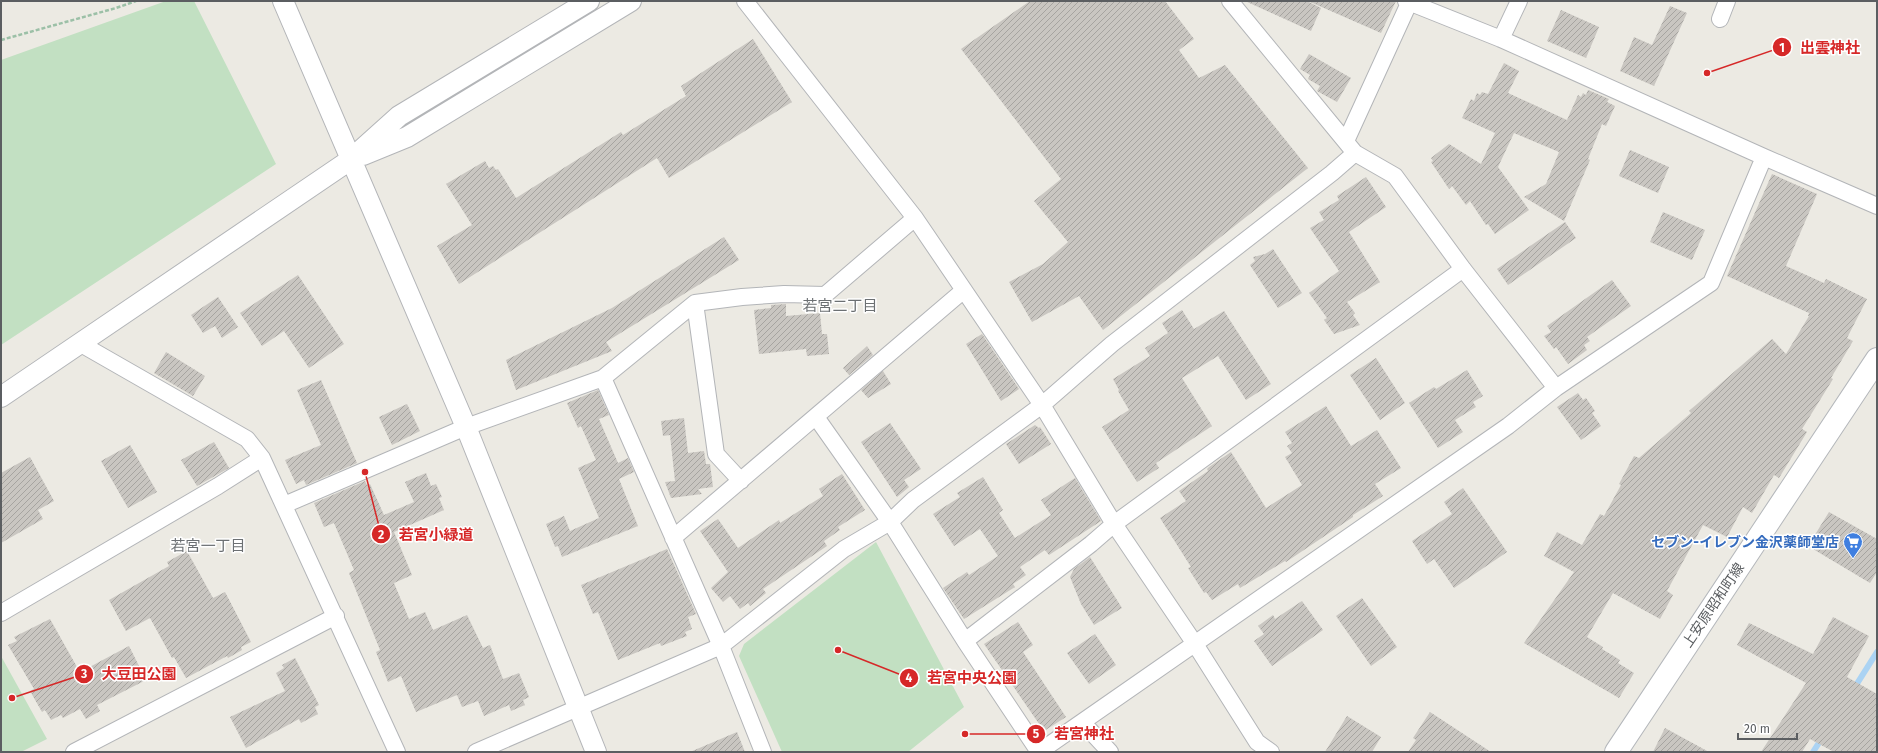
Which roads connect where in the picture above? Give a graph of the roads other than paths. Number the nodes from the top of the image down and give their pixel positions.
1 (283, 1) edge
2 (589, 1) edge
3 (631, 1) edge
4 (745, 1) edge
5 (1230, 1) edge
6 (1408, 1) edge
7 (1519, 1) edge
8 (1727, 1) edge
9 (1720, 19) dead end
10 (1501, 39) junction
11 (1350, 147) junction
12 (1764, 157) junction
13 (350, 160) junction
14 (1877, 206) edge
15 (915, 218) junction
16 (1463, 269) junction
17 (964, 290) junction
18 (695, 303) junction
19 (82, 344) junction
20 (1874, 369) edge
21 (603, 378) junction
22 (1556, 388) junction
23 (1, 397) edge
24 (1042, 405) junction
25 (816, 417) junction
26 (466, 427) junction
27 (262, 458) junction
28 (741, 481) junction
29 (284, 505) junction
30 (890, 522) junction
31 (1114, 524) junction
32 (673, 538) junction
33 (1, 613) edge
34 (336, 616) junction
35 (965, 641) junction
36 (1195, 644) junction
37 (721, 646) junction
38 (577, 708) junction
39 (1082, 722) junction
40 (74, 752) edge
41 (397, 752) edge
42 (476, 752) edge
43 (596, 752) edge
44 (763, 752) edge
45 (1039, 752) edge
46 (1110, 752) edge
47 (1271, 752) edge
48 (1616, 752) edge

1 - 13 street
2 - 13 street
3 - 13 street
4 - 15 street
5 - 11 street
6 - 10 street
6 - 11 street
7 - 10 street
8 - 9 street
10 - 12 street
11 - 16 street
11 - 24 street
12 - 14 street
12 - 22 street
13 - 19 street
13 - 26 street
15 - 17 street
15 - 18 street
16 - 22 street
16 - 31 street
17 - 24 street
17 - 25 street
18 - 21 street
18 - 28 street
19 - 23 street
19 - 27 street
20 - 48 main road, 上安原昭和町線
21 - 26 street
21 - 32 street
22 - 36 street
24 - 30 street
24 - 31 street
25 - 28 street
25 - 30 street
26 - 29 street
26 - 38 street
27 - 29 street
27 - 33 street
28 - 32 street
29 - 34 street
30 - 35 street
30 - 37 street
31 - 35 street
31 - 36 street
32 - 37 street
34 - 40 street
34 - 41 street
35 - 45 street
36 - 39 street
36 - 47 street
37 - 38 street
37 - 44 street
38 - 42 street
38 - 43 street
39 - 45 street
39 - 46 street

